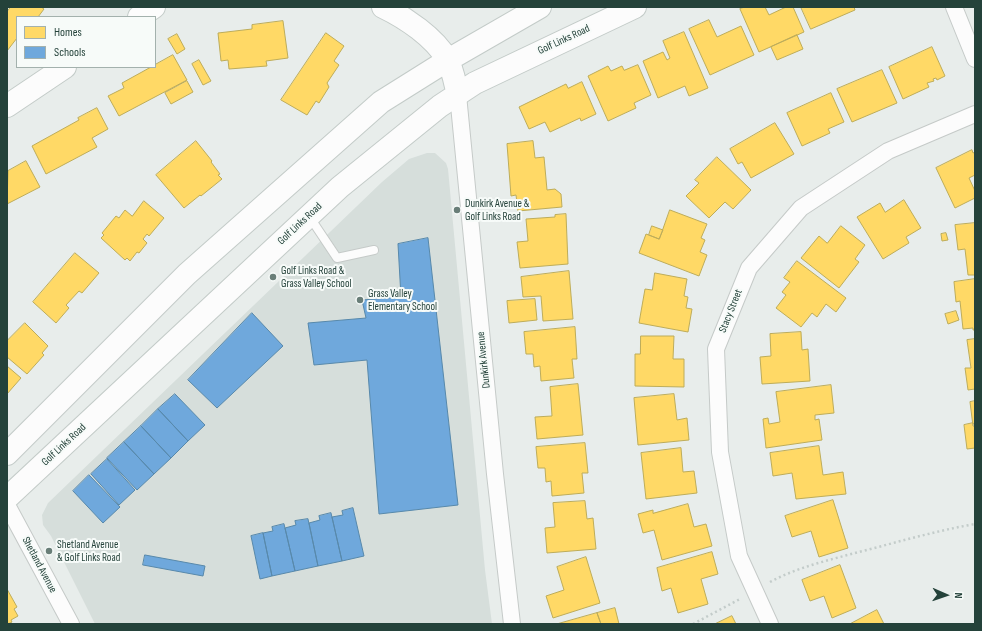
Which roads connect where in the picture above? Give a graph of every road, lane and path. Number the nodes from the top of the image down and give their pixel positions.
1 (154, 7) edge
2 (383, 7) edge
3 (540, 7) edge
4 (634, 7) edge
5 (954, 7) edge
6 (140, 16) edge
7 (975, 59) edge
8 (448, 60) junction
9 (64, 68) edge
10 (458, 95) junction
11 (7, 106) edge
12 (975, 114) edge
13 (309, 216) junction
14 (374, 250) dead end
15 (7, 454) edge
16 (7, 498) edge
17 (7, 505) edge
18 (975, 524) edge
19 (755, 591) junction
20 (71, 624) edge
21 (512, 624) edge
22 (693, 624) edge
23 (770, 624) edge

1 - 6 main road
2 - 8 main road
3 - 8 main road
4 - 10 main road, Golf Links Road
5 - 7 street
8 - 10 main road
8 - 15 main road
9 - 11 main road
10 - 13 main road, Golf Links Road
10 - 21 street, Dunkirk Avenue
12 - 19 street, Stacy Street
13 - 14 lane
13 - 16 main road, Golf Links Road
17 - 20 street, Shetland Avenue
18 - 19 path
19 - 22 path
19 - 23 street, Stacy Street

